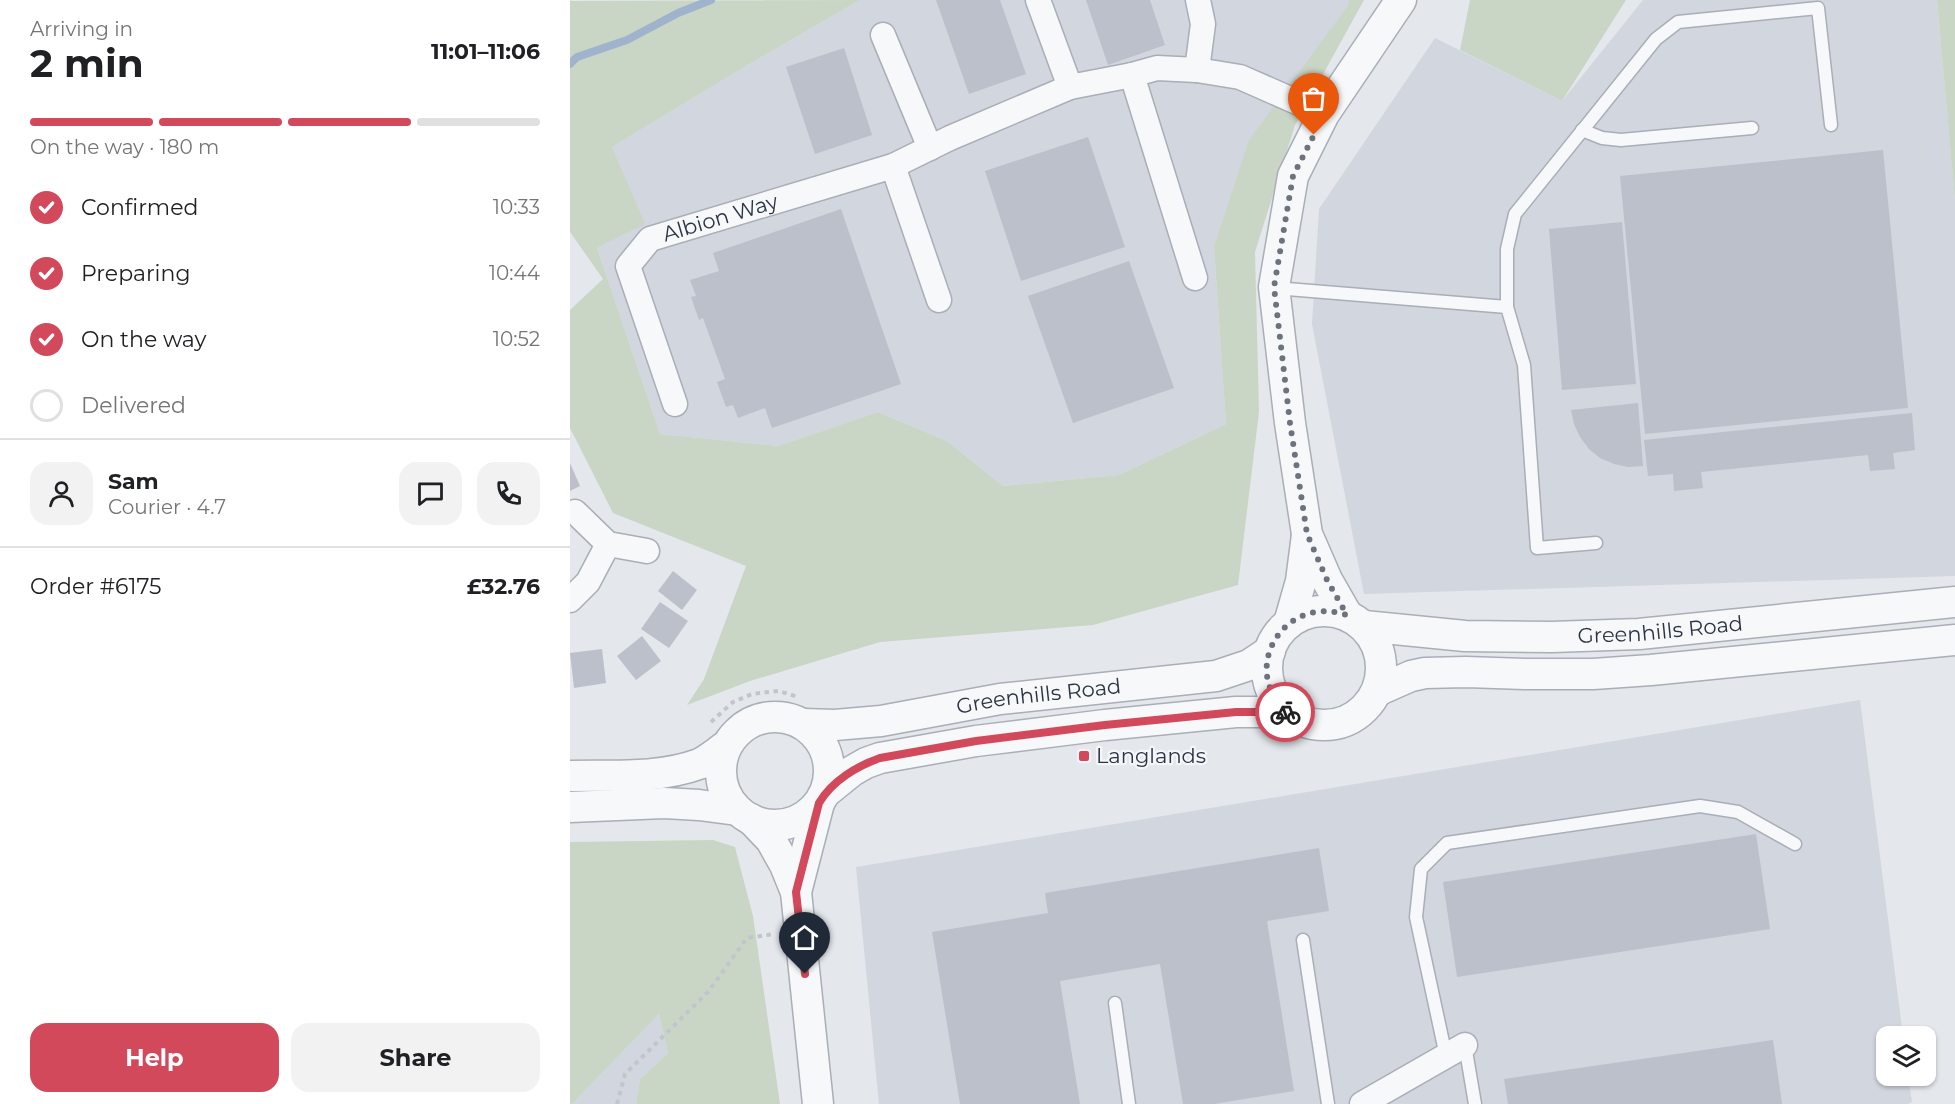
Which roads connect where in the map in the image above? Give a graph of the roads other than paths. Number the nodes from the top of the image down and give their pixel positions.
1 (1038, 0) edge
2 (1198, 0) edge
3 (1401, 0) edge
4 (883, 35) dead end
5 (1197, 70) junction
6 (1132, 75) junction
7 (1070, 87) junction
8 (1324, 114) junction
9 (1831, 125) dead end
10 (1752, 128) dead end
11 (1582, 130) junction
12 (930, 148) junction
13 (893, 166) junction
14 (1195, 278) dead end
15 (1274, 287) junction
16 (939, 300) dead end
17 (1507, 307) junction
18 (675, 404) dead end
19 (575, 512) dead end
20 (1307, 534) junction
21 (1596, 543) dead end
22 (608, 544) junction
23 (647, 551) dead end
24 (570, 600) edge
25 (1955, 602) edge
26 (1355, 621) junction
27 (1289, 623) junction
28 (1955, 640) edge
29 (1270, 651) junction
30 (1377, 692) junction
31 (1287, 712) junction
32 (804, 724) junction
33 (726, 746) junction
34 (570, 776) edge
35 (822, 797) junction
36 (570, 807) edge
37 (744, 815) junction
38 (1795, 844) dead end
39 (796, 892) junction
40 (1303, 940) dead end
41 (1115, 1003) dead end
42 (1455, 1051) junction
43 (818, 1104) edge
44 (1129, 1104) edge
45 (1328, 1104) edge
46 (1362, 1104) edge
47 (1475, 1104) edge

1 - 7 street
2 - 5 street
3 - 8 street
4 - 12 street
5 - 6 street, Albion Way
5 - 8 street, Albion Way
6 - 7 street, Albion Way
6 - 14 street
7 - 12 street, Albion Way
8 - 15 street
9 - 11 lane
10 - 11 lane
11 - 17 lane
12 - 13 street, Albion Way
13 - 16 street
13 - 18 street, Albion Way
15 - 17 lane
15 - 20 street
17 - 21 lane
19 - 22 street
20 - 26 street
20 - 27 street
22 - 23 street
22 - 24 street
25 - 26 street, Greenhills Road
26 - 27 street
26 - 30 street
27 - 29 street
28 - 30 street, Greenhills Road
29 - 31 street
29 - 32 street, Greenhills Road
30 - 31 street
31 - 35 street, Greenhills Road
32 - 33 street
32 - 35 street
33 - 34 street
33 - 37 street
35 - 37 street
35 - 39 street
36 - 37 street
37 - 39 street
38 - 42 lane
39 - 43 street
40 - 45 lane
41 - 44 lane
42 - 46 street
42 - 47 lane

